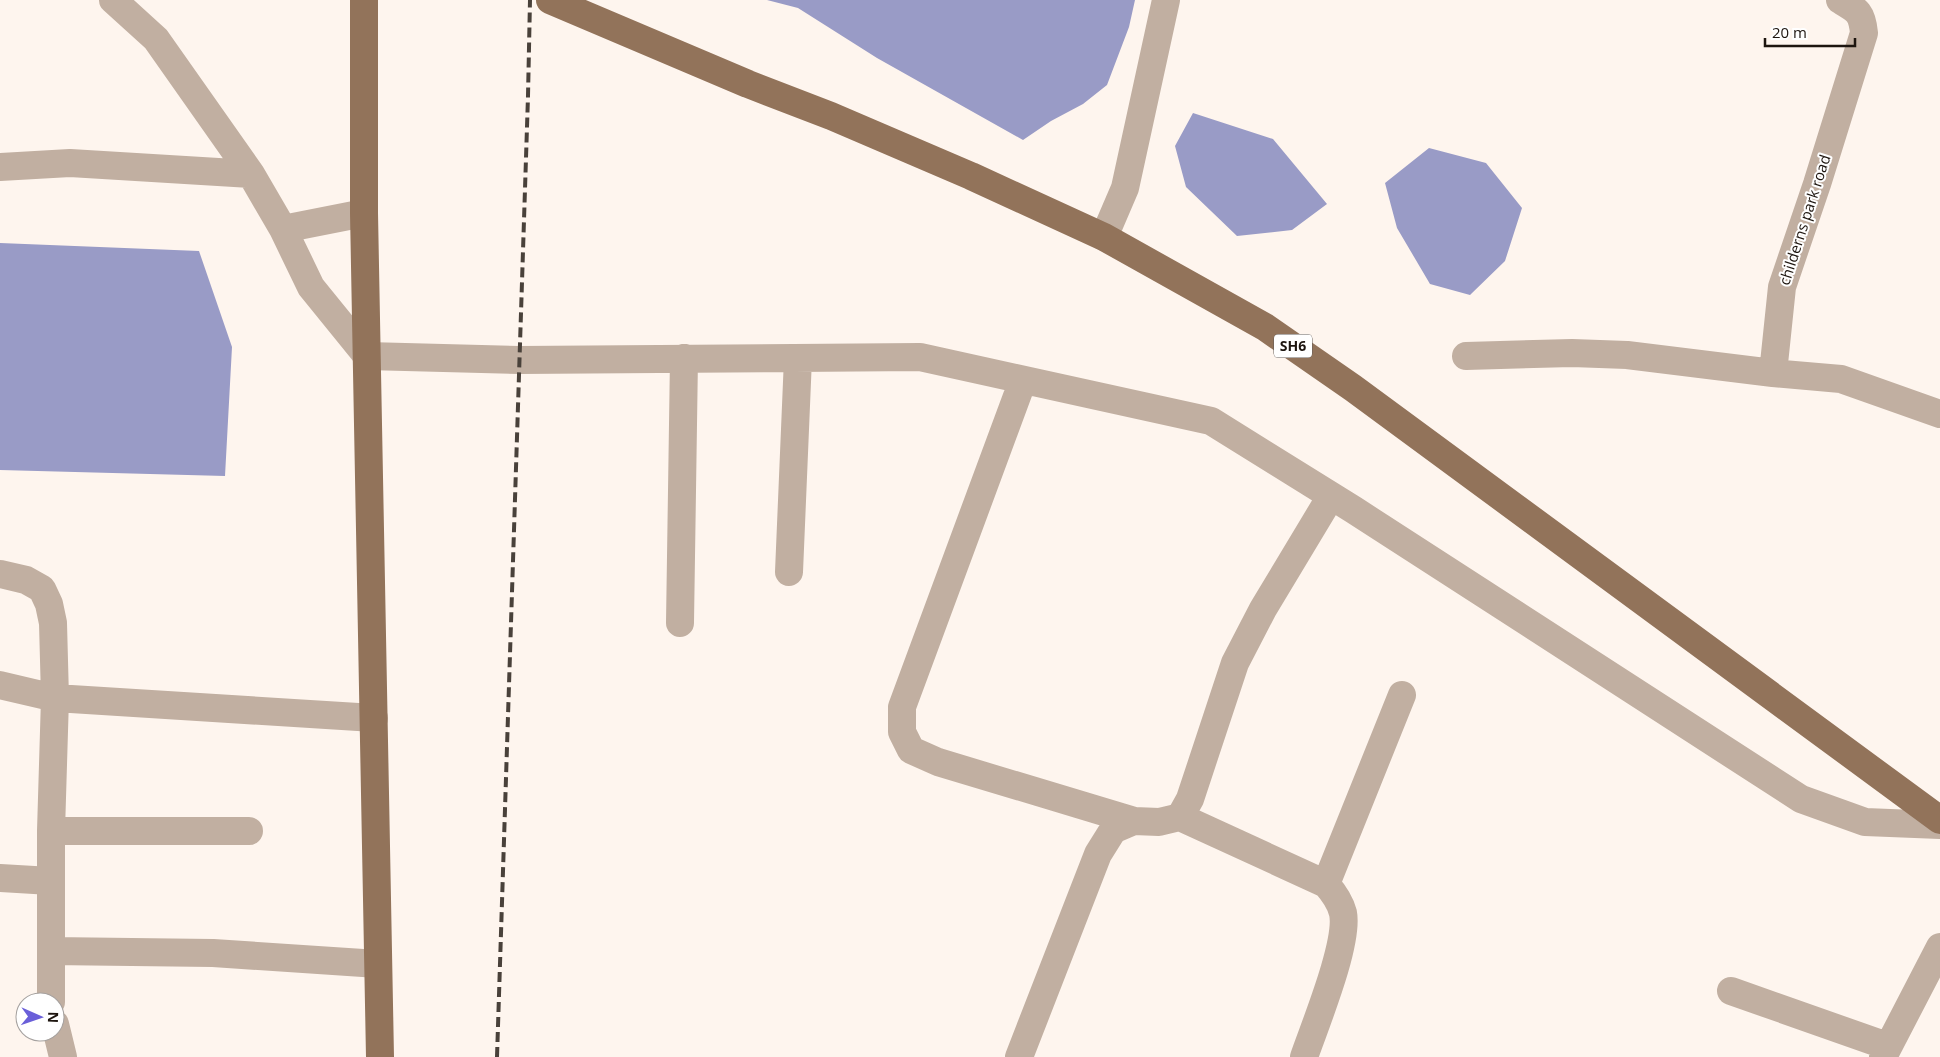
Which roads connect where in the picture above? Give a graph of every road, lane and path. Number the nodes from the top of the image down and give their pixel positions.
1 (113, 0) edge
2 (364, 0) edge
3 (1166, 0) edge
4 (1840, 0) edge
5 (559, 4) edge
6 (0, 167) edge
7 (251, 174) junction
8 (364, 213) junction
9 (283, 228) junction
10 (1104, 237) junction
11 (367, 356) junction
12 (1466, 356) dead end
13 (684, 358) junction
14 (798, 358) junction
15 (1772, 373) junction
16 (1024, 380) junction
17 (1940, 414) edge
18 (1330, 496) junction
19 (789, 572) dead end
20 (0, 574) edge
21 (680, 623) dead end
22 (0, 685) edge
23 (1402, 695) dead end
24 (55, 698) junction
25 (374, 718) junction
26 (1180, 817) junction
27 (1940, 820) edge
28 (1134, 821) junction
29 (1940, 825) edge
30 (51, 831) junction
31 (249, 831) dead end
32 (0, 878) edge
33 (51, 881) junction
34 (1326, 884) junction
35 (1940, 947) edge
36 (51, 951) junction
37 (378, 964) junction
38 (1732, 991) dead end
39 (51, 992) edge
40 (59, 1042) edge
41 (1885, 1052) edge
42 (63, 1057) edge
43 (380, 1057) edge
44 (1019, 1057) edge
45 (1304, 1057) edge

1 - 7 street
2 - 8 main road
3 - 10 street
4 - 15 street, childerns park road
5 - 10 main road, SH6
6 - 7 street
7 - 9 street
8 - 9 street
8 - 11 main road
9 - 11 street
10 - 27 main road, SH6
11 - 13 street
11 - 25 main road
12 - 15 street
13 - 14 street
13 - 21 street
14 - 16 street
14 - 19 street
15 - 17 street
16 - 18 street
16 - 28 street
18 - 26 street
18 - 29 street
20 - 24 street
22 - 24 street
23 - 34 street
24 - 25 street
24 - 30 street
25 - 37 main road
26 - 28 street
26 - 34 street
28 - 44 street
30 - 31 street
30 - 33 street
32 - 33 street
33 - 36 street
34 - 45 street
35 - 41 street
36 - 37 street
36 - 39 street
37 - 43 main road
38 - 41 street
40 - 42 street

